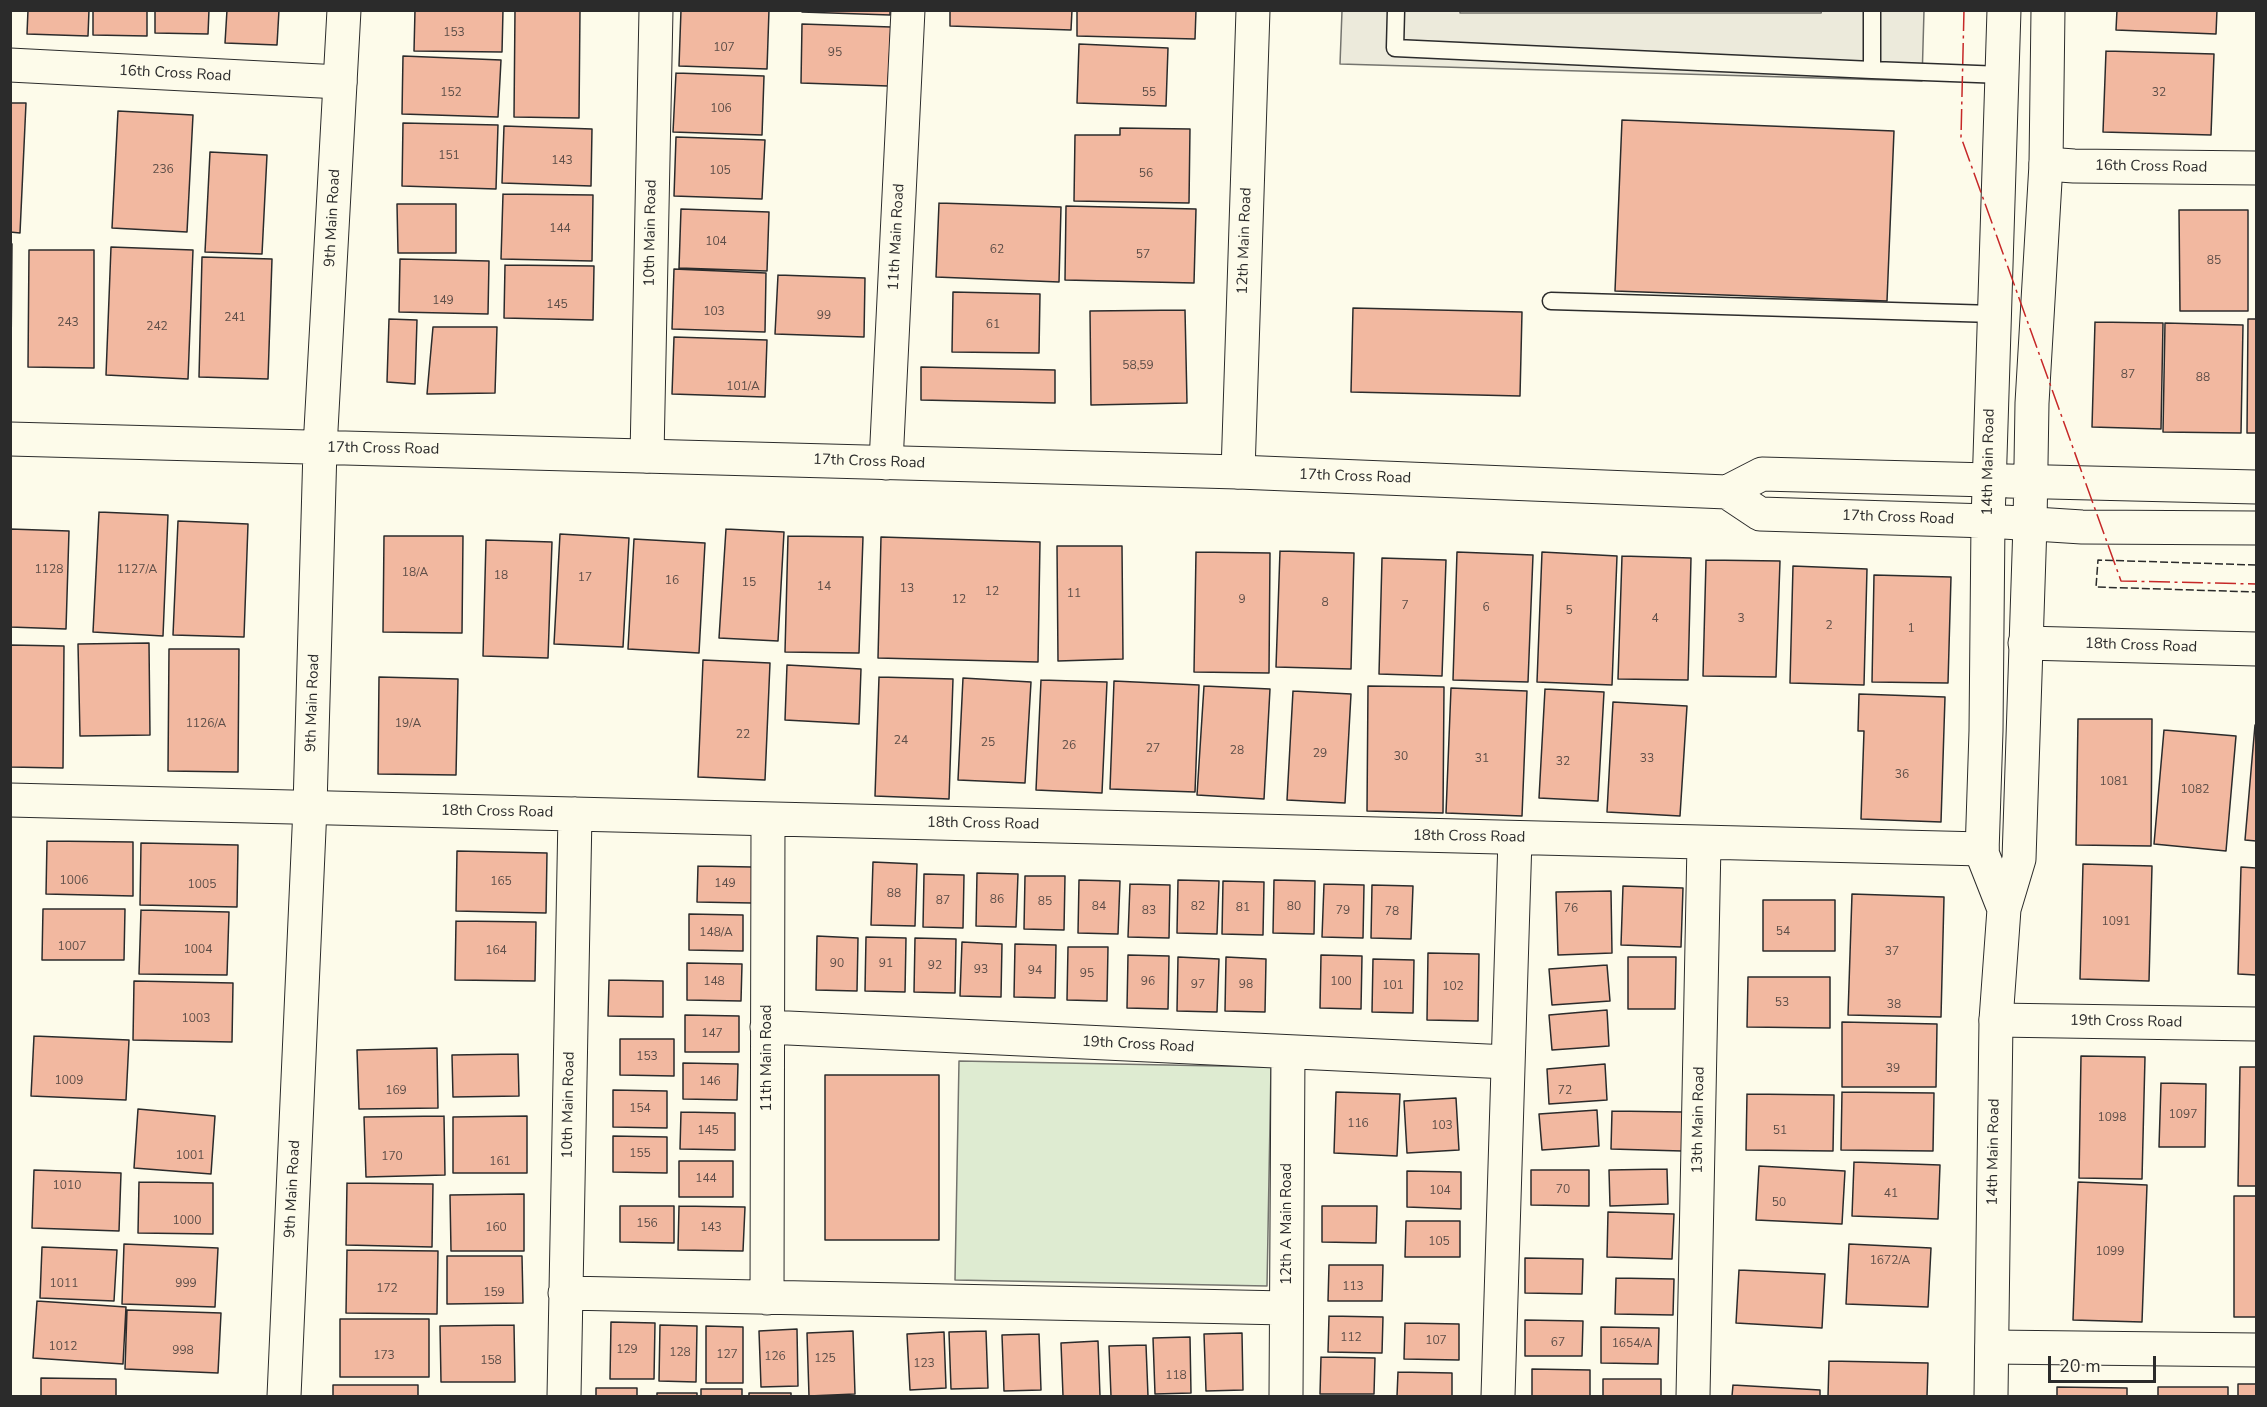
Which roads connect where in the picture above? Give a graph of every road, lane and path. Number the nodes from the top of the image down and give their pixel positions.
1 (344, 10) edge
2 (656, 10) edge
3 (908, 10) edge
4 (1253, 10) edge
5 (1396, 10) edge
6 (1872, 10) edge
7 (2004, 10) edge
8 (2048, 10) edge
9 (10, 65) edge
10 (1872, 70) junction
11 (2003, 75) junction
12 (340, 82) junction
13 (2046, 164) junction
14 (2256, 168) edge
15 (1551, 301) dead end
16 (1994, 314) junction
17 (10, 439) edge
18 (320, 448) junction
19 (647, 456) junction
20 (886, 463) junction
21 (1238, 472) junction
22 (1989, 480) junction
23 (2031, 482) junction
24 (2256, 487) edge
25 (1727, 492) junction
26 (1988, 521) junction
27 (2030, 524) junction
28 (2256, 528) edge
29 (2025, 643) junction
30 (2256, 650) edge
31 (10, 800) edge
32 (310, 807) junction
33 (575, 814) junction
34 (768, 819) junction
35 (1515, 838) junction
36 (1704, 843) junction
37 (1969, 849) junction
38 (2004, 909) junction
39 (1996, 1020) junction
40 (2256, 1024) edge
41 (767, 1027) junction
42 (1288, 1052) junction
43 (1508, 1062) junction
44 (566, 1293) junction
45 (767, 1298) junction
46 (1286, 1308) junction
47 (1992, 1347) junction
48 (2256, 1350) edge
49 (284, 1396) edge
50 (564, 1396) edge
51 (1286, 1396) edge
52 (1498, 1396) edge
53 (1693, 1396) edge
54 (1991, 1396) edge

1 - 12 street, 9th Main Road
2 - 19 street, 10th Main Road
3 - 20 street, 11th Main Road
4 - 21 street, 12th Main Road
5 - 10 lane
6 - 10 lane
7 - 11 street, 14th Main Road
8 - 13 street, 14th Main Road
9 - 12 street, 16th Cross Road
10 - 11 lane
11 - 16 street, 14th Main Road
12 - 18 street, 9th Main Road
13 - 14 street, 16th Cross Road
13 - 23 street, 14th Main Road
15 - 16 lane
16 - 22 street, 14th Main Road
17 - 18 street, 17th Cross Road
18 - 19 street, 17th Cross Road
18 - 32 street, 9th Main Road
19 - 20 street, 17th Cross Road
20 - 21 street, 17th Cross Road
21 - 25 street, 17th Cross Road
22 - 23 street, 17th Cross Road
22 - 25 street, 17th Cross Road
22 - 26 street, 14th Main Road
23 - 24 street, 17th Cross Road
23 - 27 street, 14th Main Road
25 - 26 street, 17th Cross Road
26 - 27 street, 17th Cross Road
26 - 37 street, 14th Main Road
27 - 28 street, 17th Cross Road
27 - 29 street, 14th Main Road
29 - 30 street, 18th Cross Road
29 - 38 street, 14th Main Road
31 - 32 street, 18th Cross Road
32 - 33 street, 18th Cross Road
32 - 49 street, 9th Main Road
33 - 34 street, 18th Cross Road
33 - 44 street, 10th Main Road
34 - 35 street, 18th Cross Road
34 - 41 street, 11th Main Road
35 - 36 street, 18th Cross Road
35 - 43 street
36 - 37 street, 18th Cross Road
36 - 53 street, 13th Main Road
37 - 38 street, 14th Main Road
38 - 39 street, 14th Main Road
39 - 40 street, 19th Cross Road
39 - 47 street, 14th Main Road
41 - 42 street, 19th Cross Road
41 - 45 street, 11th Main Road
42 - 43 street, 19th Cross Road
42 - 46 street, 12th A Main Road
43 - 52 street
44 - 45 street
44 - 50 street, 10th Main Road
45 - 46 street
46 - 51 street, 12th A Main Road
47 - 48 street
47 - 54 street, 14th Main Road

